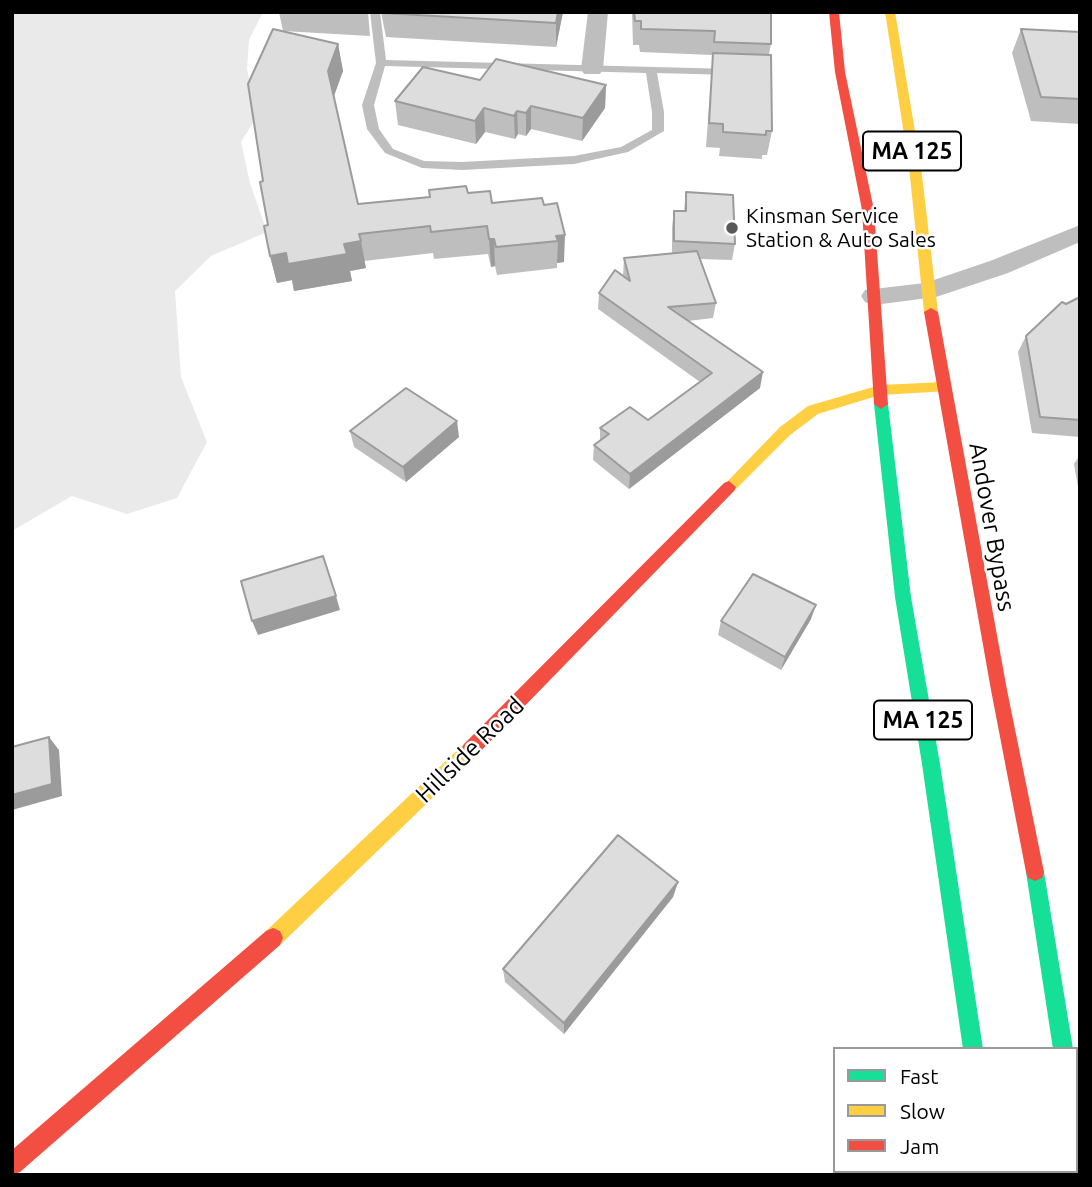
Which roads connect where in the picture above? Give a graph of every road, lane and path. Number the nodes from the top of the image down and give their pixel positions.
1 (374, 12) edge
2 (598, 12) edge
3 (834, 12) edge
4 (890, 12) edge
5 (381, 63) junction
6 (592, 69) junction
7 (651, 70) junction
8 (740, 72) edge
9 (1080, 233) edge
10 (927, 291) junction
11 (874, 296) junction
12 (944, 387) junction
13 (880, 390) junction
14 (973, 1047) edge
15 (1063, 1047) edge
16 (12, 1164) edge

1 - 5 lane
2 - 6 street
3 - 11 main road, MA 125
4 - 10 main road, Andover Bypass / MA 125
5 - 6 lane
5 - 7 lane
6 - 7 lane
7 - 8 lane
9 - 10 street
10 - 11 street
10 - 12 main road, Andover Bypass / MA 125
11 - 13 main road, MA 125
12 - 13 main road, Hillside Road
12 - 15 main road, Andover Bypass / MA 125
13 - 14 main road, MA 125
13 - 16 main road, Hillside Road

